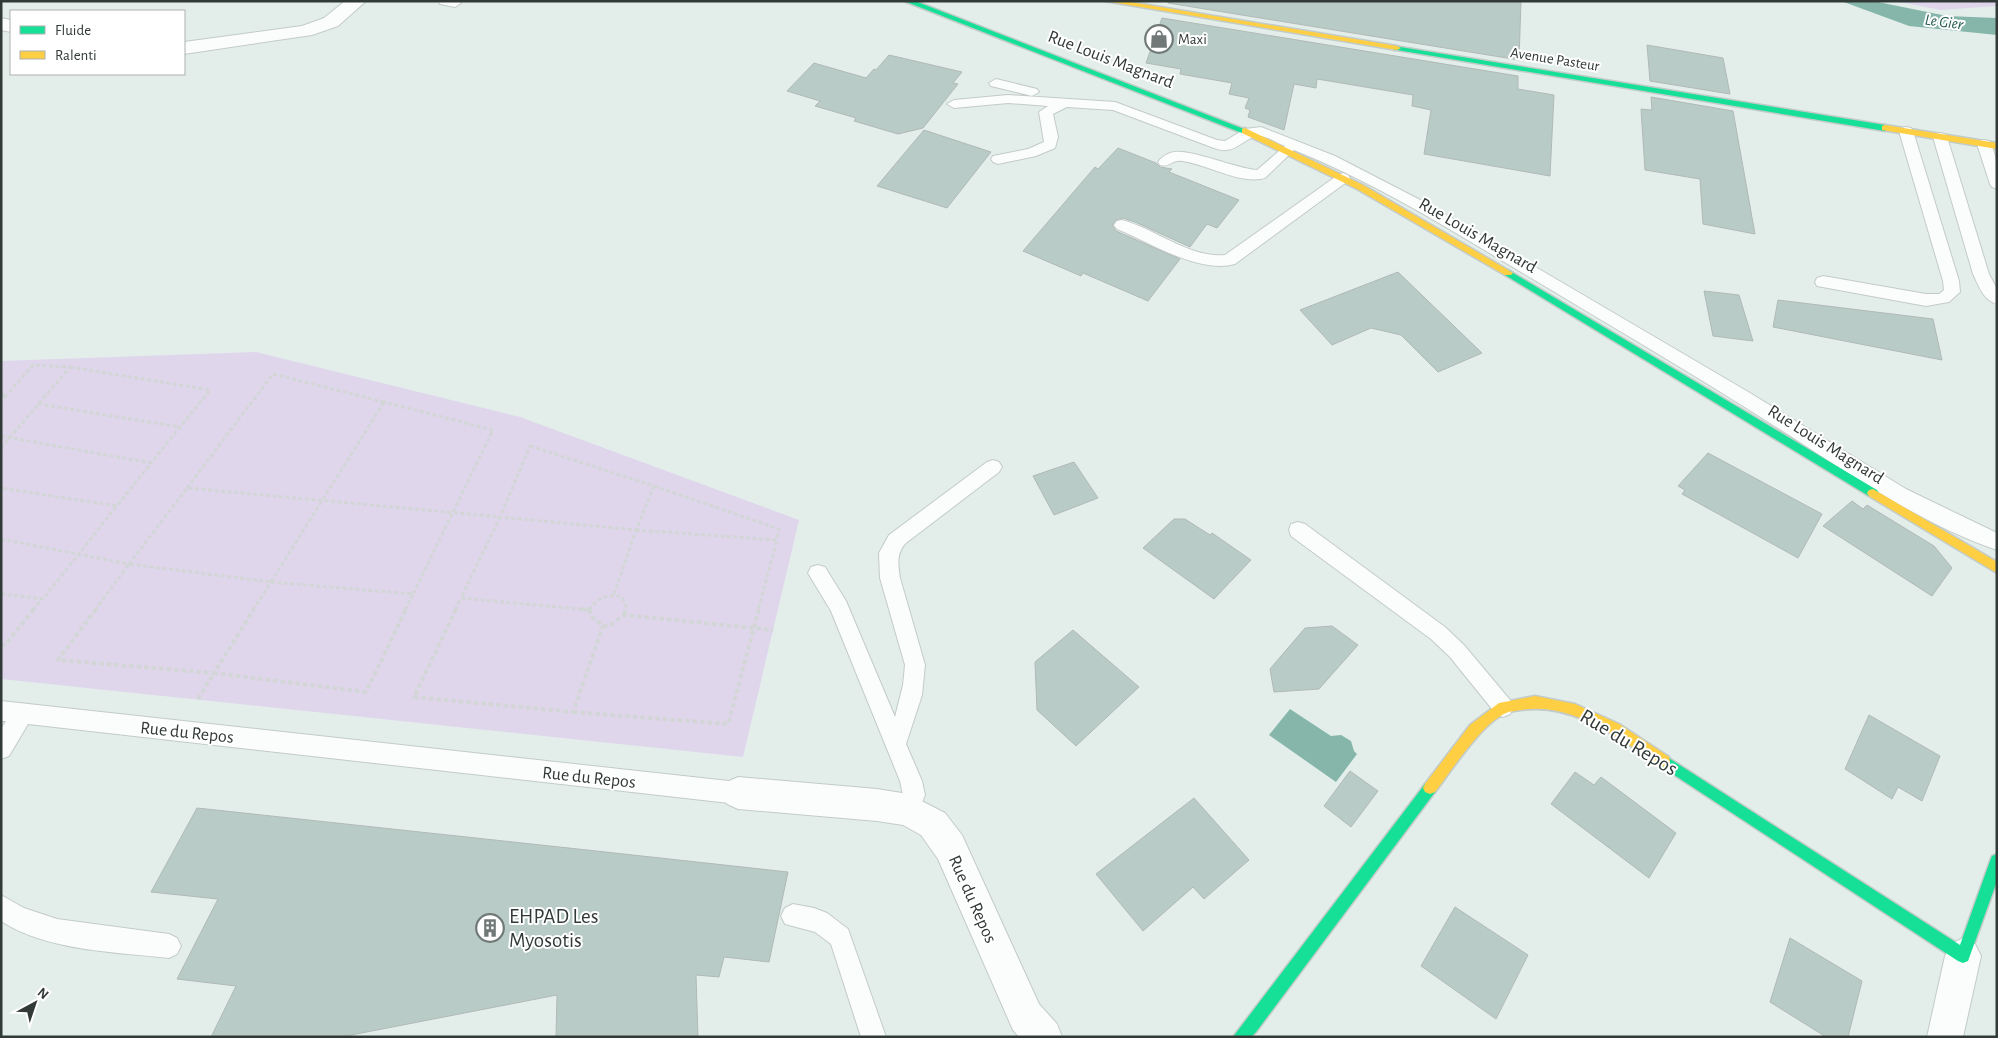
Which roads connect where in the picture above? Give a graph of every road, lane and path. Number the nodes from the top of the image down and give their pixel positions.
1 (357, 1) edge
2 (908, 1) edge
3 (1109, 1) edge
4 (1149, 5) edge
5 (185, 48) edge
6 (996, 83) dead end
7 (1067, 102) junction
8 (954, 104) dead end
9 (1906, 130) junction
10 (1250, 132) junction
11 (1940, 137) junction
12 (1990, 145) edge
13 (1287, 150) junction
14 (998, 159) dead end
15 (1165, 162) dead end
16 (1343, 178) junction
17 (1997, 184) edge
18 (1122, 225) dead end
19 (1823, 282) dead end
20 (1997, 298) edge
21 (70, 367) junction
22 (1, 394) edge
23 (7, 394) junction
24 (1, 401) edge
25 (384, 402) junction
26 (38, 404) junction
27 (181, 427) junction
28 (1, 436) edge
29 (9, 438) junction
30 (1, 448) edge
31 (151, 463) junction
32 (993, 467) dead end
33 (654, 486) junction
34 (1, 488) edge
35 (187, 488) junction
36 (322, 500) junction
37 (117, 506) junction
38 (454, 512) junction
39 (500, 517) junction
40 (636, 530) junction
41 (1298, 530) dead end
42 (1, 540) edge
43 (776, 540) junction
44 (1997, 542) edge
45 (78, 554) junction
46 (129, 564) junction
47 (1997, 568) edge
48 (818, 573) dead end
49 (272, 582) junction
50 (1, 594) edge
51 (414, 594) junction
52 (614, 594) junction
53 (43, 598) junction
54 (462, 598) junction
55 (589, 610) junction
56 (624, 615) junction
57 (603, 626) junction
58 (753, 628) junction
59 (773, 630) dead end
60 (1, 645) edge
61 (214, 673) junction
62 (198, 699) dead end
63 (1503, 708) junction
64 (1, 711) edge
65 (573, 712) junction
66 (23, 713) junction
67 (896, 744) junction
68 (1, 749) edge
69 (738, 793) joint
70 (908, 810) junction
71 (1997, 861) edge
72 (1, 907) edge
73 (793, 916) dead end
74 (170, 946) dead end
75 (1963, 956) junction
76 (874, 1037) edge
77 (1044, 1037) edge
78 (1240, 1037) edge
79 (1945, 1037) edge

1 - 5 street
2 - 10 street, Rue Louis Magnard
3 - 4 street, Avenue Pasteur
4 - 9 street, Avenue Pasteur
6 - 7 lane
7 - 8 lane
7 - 10 lane
7 - 14 lane
9 - 11 street, Avenue Pasteur
9 - 19 lane
10 - 13 street, Rue Louis Magnard
10 - 44 lane
11 - 12 street, Avenue Pasteur
11 - 20 lane
12 - 17 lane
13 - 15 lane
13 - 16 street, Rue Louis Magnard
16 - 18 lane
16 - 47 street, Rue Louis Magnard
21 - 23 path
21 - 26 path
21 - 27 path
22 - 23 path
23 - 24 path
25 - 35 path
25 - 36 path
25 - 38 path
26 - 27 path
26 - 29 path
27 - 31 path
28 - 29 path
29 - 30 path
29 - 31 path
31 - 37 path
32 - 67 lane
33 - 39 path
33 - 40 path
33 - 43 path
34 - 37 path
35 - 36 path
35 - 46 path
36 - 38 path
36 - 49 path
37 - 45 path
38 - 39 path
38 - 51 path
39 - 40 path
39 - 54 path
40 - 43 path
40 - 52 path
41 - 63 lane
42 - 45 path
43 - 58 path
45 - 46 path
45 - 53 path
46 - 49 path
46 - 61 path
48 - 67 lane
49 - 51 path
49 - 61 path
50 - 53 path
51 - 61 path
52 - 55 path
52 - 56 path
53 - 60 path
54 - 55 path
54 - 65 path
55 - 57 path
56 - 57 path
56 - 58 path
57 - 65 path
58 - 59 path
58 - 65 path
61 - 62 path
63 - 75 street, Rue du Repos
63 - 78 street, Rue du Repos
64 - 66 lane, Rue du Repos
66 - 68 lane
66 - 69 lane, Rue du Repos
67 - 70 lane
69 - 70 street, Rue du Repos
70 - 77 street, Rue du Repos
71 - 75 street
72 - 74 lane
73 - 76 lane
75 - 79 street

